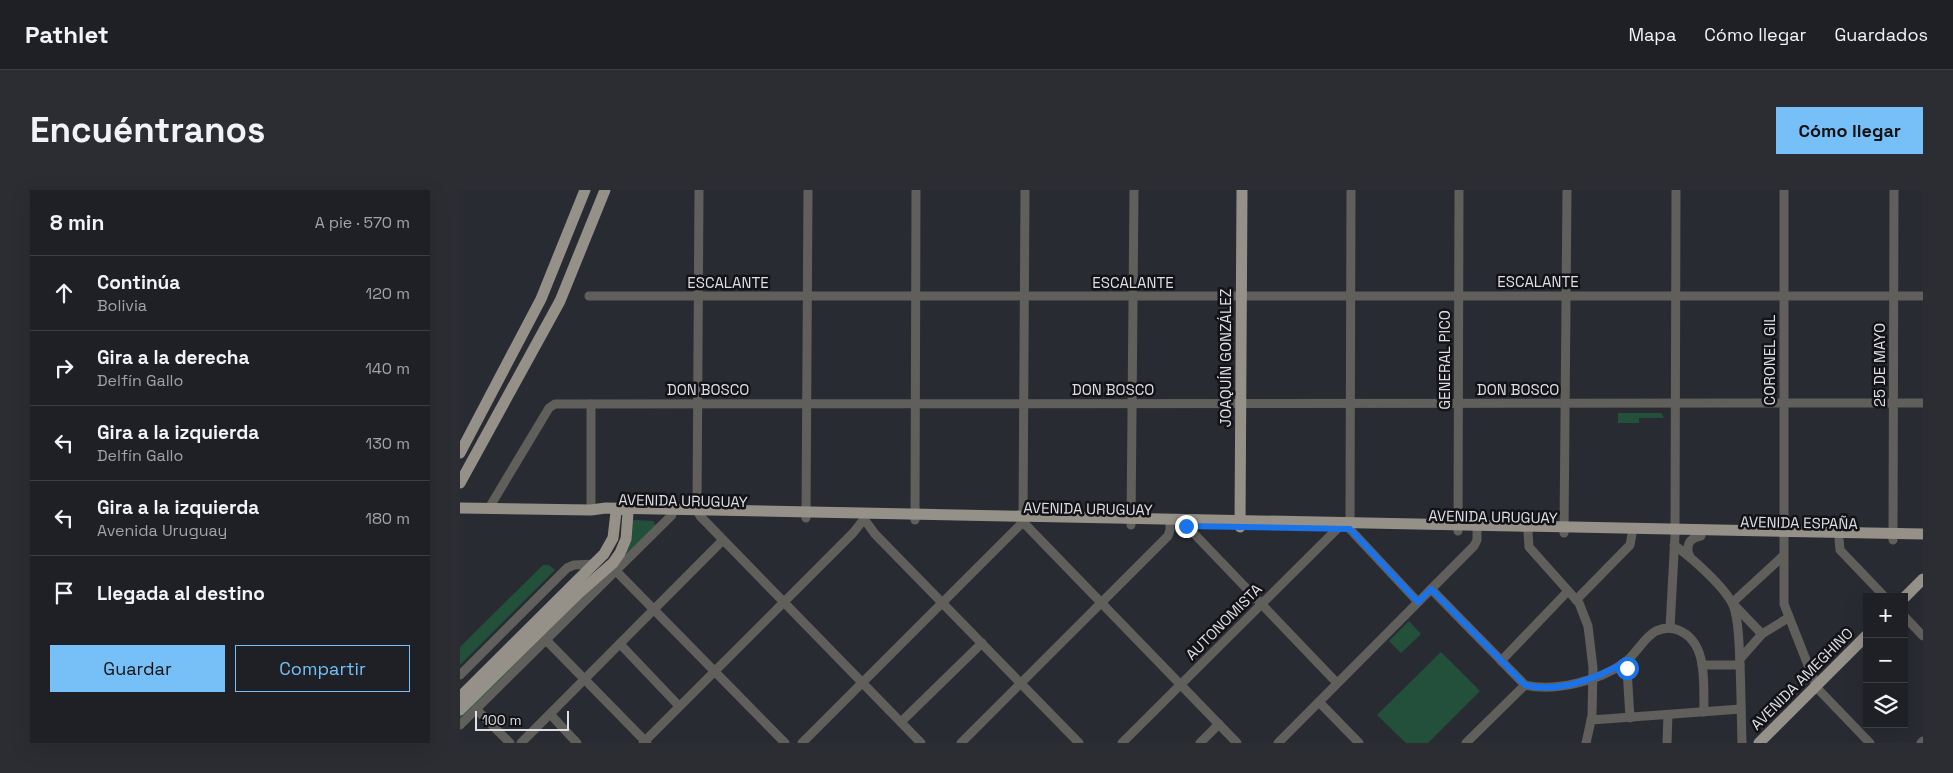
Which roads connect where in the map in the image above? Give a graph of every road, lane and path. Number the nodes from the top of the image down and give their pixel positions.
1 (585, 190) edge
2 (605, 190) edge
3 (699, 190) edge
4 (808, 190) edge
5 (916, 190) edge
6 (1025, 190) edge
7 (1134, 190) edge
8 (1242, 190) edge
9 (1352, 190) edge
10 (1460, 190) edge
11 (1567, 190) edge
12 (1676, 190) edge
13 (1784, 190) edge
14 (1894, 190) edge
15 (589, 296) dead end
16 (699, 296) junction
17 (807, 296) junction
18 (916, 296) junction
19 (1024, 296) junction
20 (1133, 296) junction
21 (1241, 296) junction
22 (1351, 296) junction
23 (1459, 296) junction
24 (1566, 296) junction
25 (1676, 296) junction
26 (1784, 296) junction
27 (1894, 296) junction
28 (1923, 296) edge
29 (591, 404) junction
30 (698, 404) junction
31 (806, 404) junction
32 (915, 404) junction
33 (1024, 404) junction
34 (1132, 404) junction
35 (1240, 404) junction
36 (1350, 404) junction
37 (1458, 404) junction
38 (1565, 404) junction
39 (1675, 404) junction
40 (1783, 404) junction
41 (1893, 404) junction
42 (1923, 404) edge
43 (460, 453) edge
44 (460, 483) edge
45 (460, 508) edge
46 (489, 508) junction
47 (591, 510) junction
48 (622, 512) junction
49 (699, 513) junction
50 (806, 515) junction
51 (672, 516) junction
52 (864, 516) junction
53 (915, 517) junction
54 (1023, 519) junction
55 (1131, 521) junction
56 (1177, 522) junction
57 (1240, 524) junction
58 (1542, 526) junction
59 (1345, 527) junction
60 (1458, 528) junction
61 (1564, 530) junction
62 (1477, 532) junction
63 (1528, 532) junction
64 (1852, 533) junction
65 (1632, 534) junction
66 (1783, 534) junction
67 (1923, 534) edge
68 (1675, 536) junction
69 (1701, 536) junction
70 (1893, 536) junction
71 (1838, 538) junction
72 (723, 540) junction
73 (1923, 540) edge
74 (1783, 556) junction
75 (1690, 557) junction
76 (594, 564) junction
77 (616, 571) junction
78 (1923, 579) edge
79 (1431, 589) junction
80 (1568, 591) junction
81 (1881, 593) edge
82 (1908, 594) edge
83 (1576, 600) junction
84 (784, 602) junction
85 (943, 602) junction
86 (1418, 602) junction
87 (1101, 603) junction
88 (1732, 603) junction
89 (1262, 604) junction
90 (654, 610) junction
91 (1788, 618) junction
92 (1908, 620) edge
93 (1670, 628) junction
94 (1762, 634) junction
95 (1923, 636) edge
96 (1864, 638) edge
97 (546, 640) junction
98 (982, 643) junction
99 (620, 644) junction
100 (1501, 661) junction
101 (1740, 662) junction
102 (1622, 664) junction
103 (1702, 665) junction
104 (714, 671) junction
105 (460, 675) edge
106 (1593, 677) junction
107 (585, 679) junction
108 (863, 683) junction
109 (1021, 683) junction
110 (1337, 683) junction
111 (1180, 685) junction
112 (1525, 685) junction
113 (1816, 686) junction
114 (460, 697) edge
115 (1319, 702) junction
116 (679, 706) junction
117 (476, 709) junction
118 (1741, 709) junction
119 (460, 710) edge
120 (1704, 712) junction
121 (550, 714) junction
122 (1668, 715) junction
123 (1630, 718) junction
124 (1591, 720) junction
125 (901, 722) junction
126 (1219, 724) junction
127 (460, 725) edge
128 (645, 742) edge
129 (510, 743) edge
130 (521, 743) edge
131 (577, 743) edge
132 (785, 743) edge
133 (802, 743) edge
134 (922, 743) edge
135 (961, 743) edge
136 (1080, 743) edge
137 (1122, 743) edge
138 (1200, 743) edge
139 (1237, 743) edge
140 (1278, 743) edge
141 (1359, 743) edge
142 (1466, 743) edge
143 (1586, 743) edge
144 (1667, 743) edge
145 (1742, 743) edge
146 (1759, 743) edge
147 (1870, 743) edge

1 - 43 main road
2 - 44 main road
3 - 16 street
4 - 17 street
5 - 18 street
6 - 19 street
7 - 20 street
8 - 21 main road, JOAQUÍN GONZÁLEZ
9 - 22 street
10 - 23 street, GENERAL PICO
11 - 24 street
12 - 25 street
13 - 26 street, CORONEL GIL
14 - 27 street, 25 DE MAYO
15 - 16 street, ESCALANTE
16 - 17 street, ESCALANTE
16 - 30 street
17 - 18 street, ESCALANTE
17 - 31 street
18 - 19 street, ESCALANTE
18 - 32 street
19 - 20 street, ESCALANTE
19 - 33 street
20 - 21 street, ESCALANTE
20 - 34 street
21 - 22 street, ESCALANTE
21 - 35 main road, JOAQUÍN GONZÁLEZ
22 - 23 street, ESCALANTE
22 - 36 street
23 - 24 street, ESCALANTE
23 - 37 street, GENERAL PICO
24 - 25 street, ESCALANTE
24 - 38 street
25 - 26 street, ESCALANTE
25 - 39 street
26 - 27 street, ESCALANTE
26 - 40 street, CORONEL GIL
27 - 28 street, ESCALANTE
27 - 41 street, 25 DE MAYO
29 - 30 street, DON BOSCO
29 - 46 street, DON BOSCO
29 - 47 street
30 - 31 street, DON BOSCO
30 - 49 street
31 - 32 street, DON BOSCO
31 - 50 street
32 - 33 street, DON BOSCO
32 - 53 street
33 - 34 street, DON BOSCO
33 - 54 street
34 - 35 street, DON BOSCO
34 - 55 street
35 - 36 street, DON BOSCO
35 - 57 main road, JOAQUÍN GONZÁLEZ
36 - 37 street, DON BOSCO
36 - 59 street
37 - 38 street, DON BOSCO
37 - 60 street, GENERAL PICO
38 - 39 street, DON BOSCO
38 - 61 street
39 - 40 street, DON BOSCO
39 - 68 street
40 - 41 street, DON BOSCO
40 - 66 street, CORONEL GIL
41 - 42 street, DON BOSCO
41 - 70 street, 25 DE MAYO
45 - 46 main road, AVENIDA URUGUAY
46 - 47 main road, AVENIDA URUGUAY
47 - 48 main road, AVENIDA URUGUAY
48 - 49 main road, AVENIDA URUGUAY
48 - 51 main road, AVENIDA URUGUAY
48 - 76 main road
48 - 119 main road
49 - 50 main road, AVENIDA URUGUAY
49 - 51 main road, AVENIDA URUGUAY
49 - 72 street
50 - 52 main road, AVENIDA URUGUAY
51 - 77 street
52 - 53 main road, AVENIDA URUGUAY
52 - 84 street
52 - 85 street
53 - 54 main road, AVENIDA URUGUAY
54 - 55 main road, AVENIDA URUGUAY
54 - 85 street
54 - 87 street
55 - 56 main road, AVENIDA URUGUAY
56 - 57 main road, AVENIDA URUGUAY
56 - 87 street
56 - 89 street
57 - 59 main road, AVENIDA URUGUAY
58 - 60 main road, AVENIDA URUGUAY
58 - 61 main road, AVENIDA URUGUAY
58 - 63 main road
59 - 60 main road, AVENIDA URUGUAY
59 - 86 street
59 - 89 street, AUTONOMISTA
60 - 62 main road, AVENIDA URUGUAY
61 - 63 main road, AVENIDA URUGUAY
61 - 65 main road, AVENIDA URUGUAY
61 - 68 main road, AVENIDA URUGUAY
62 - 63 main road, AVENIDA URUGUAY
62 - 79 street
63 - 80 street
64 - 66 main road, AVENIDA ESPAÑA
64 - 70 main road, AVENIDA ESPAÑA
64 - 71 main road
65 - 68 main road, AVENIDA URUGUAY
65 - 83 street
66 - 68 main road, AVENIDA ESPAÑA
66 - 69 main road, AVENIDA ESPAÑA
66 - 71 main road, AVENIDA ESPAÑA
66 - 74 street, CORONEL GIL
67 - 70 main road, AVENIDA ESPAÑA
68 - 69 main road, AVENIDA ESPAÑA
68 - 75 street
68 - 93 street
69 - 75 street
70 - 71 main road, AVENIDA ESPAÑA
70 - 73 main road, AVENIDA ESPAÑA
71 - 81 street
72 - 84 street
72 - 90 street
74 - 88 street
74 - 91 street, CORONEL GIL
75 - 88 street
76 - 105 street
76 - 114 main road
77 - 90 street
77 - 97 street
78 - 82 main road
79 - 86 street
79 - 100 street
80 - 83 street
80 - 100 street
83 - 106 street
84 - 104 street
84 - 108 street
85 - 98 street
85 - 108 street
86 - 110 street
87 - 109 street
87 - 111 street
88 - 94 street
88 - 101 street
89 - 110 street
89 - 111 street, AUTONOMISTA
90 - 99 street
90 - 104 street
91 - 94 street
91 - 113 street, CORONEL GIL
92 - 95 street
93 - 102 street
93 - 103 street
94 - 101 street
96 - 113 main road, AVENIDA AMEGHINO
97 - 107 street
97 - 117 street
98 - 109 street
98 - 125 street
99 - 107 street
99 - 116 street
100 - 112 street
101 - 103 street
101 - 118 street
102 - 106 street
102 - 123 street
103 - 120 street
104 - 116 street
104 - 132 street
106 - 112 street
106 - 124 street
107 - 121 street
107 - 128 street
108 - 125 street
108 - 133 street
109 - 135 street
109 - 136 street
110 - 115 street
111 - 126 street
111 - 137 street, AUTONOMISTA
112 - 142 street
113 - 146 main road, AVENIDA AMEGHINO
113 - 147 street
115 - 140 street
115 - 141 street
116 - 128 street
117 - 127 street
117 - 129 street
118 - 120 street
118 - 145 street
120 - 122 street
121 - 130 street
121 - 131 street
122 - 123 street
122 - 144 street
123 - 124 street
124 - 143 street
125 - 134 street
126 - 138 street
126 - 139 street

